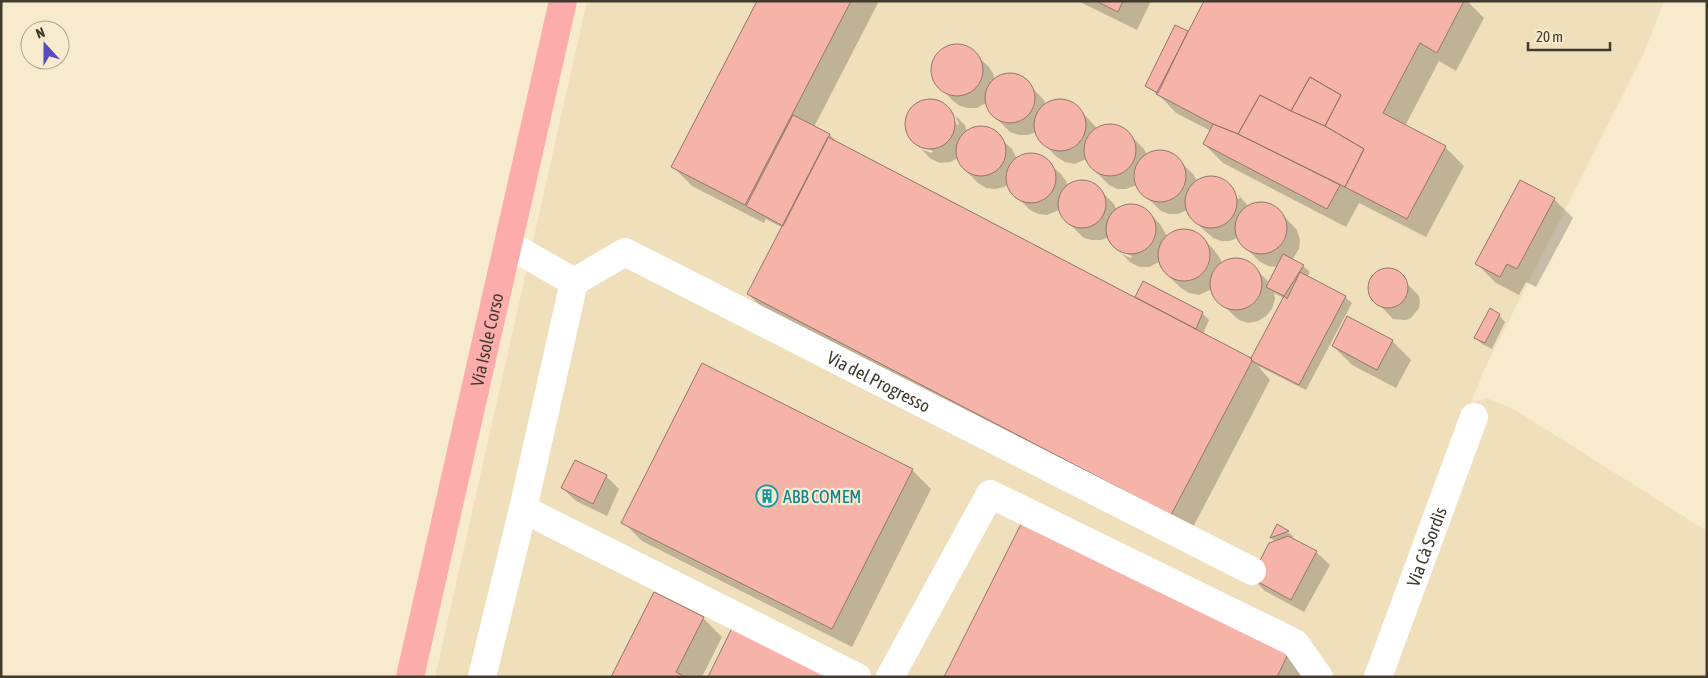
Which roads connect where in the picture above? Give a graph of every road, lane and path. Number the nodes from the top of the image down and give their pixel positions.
1 (563, 1) edge
2 (508, 244) junction
3 (574, 282) junction
4 (1474, 416) dead end
5 (523, 510) junction
6 (1252, 571) dead end
7 (410, 677) edge
8 (482, 677) edge
9 (857, 677) edge
10 (890, 677) edge
11 (1319, 677) edge
12 (1378, 677) edge

1 - 2 main road, Via Isole Corso
2 - 3 street
2 - 7 main road, Via Isole Corso
3 - 5 street
3 - 6 street, Via del Progresso
4 - 12 street, Via Cà Sordìs
5 - 8 street
5 - 9 street
10 - 11 street

